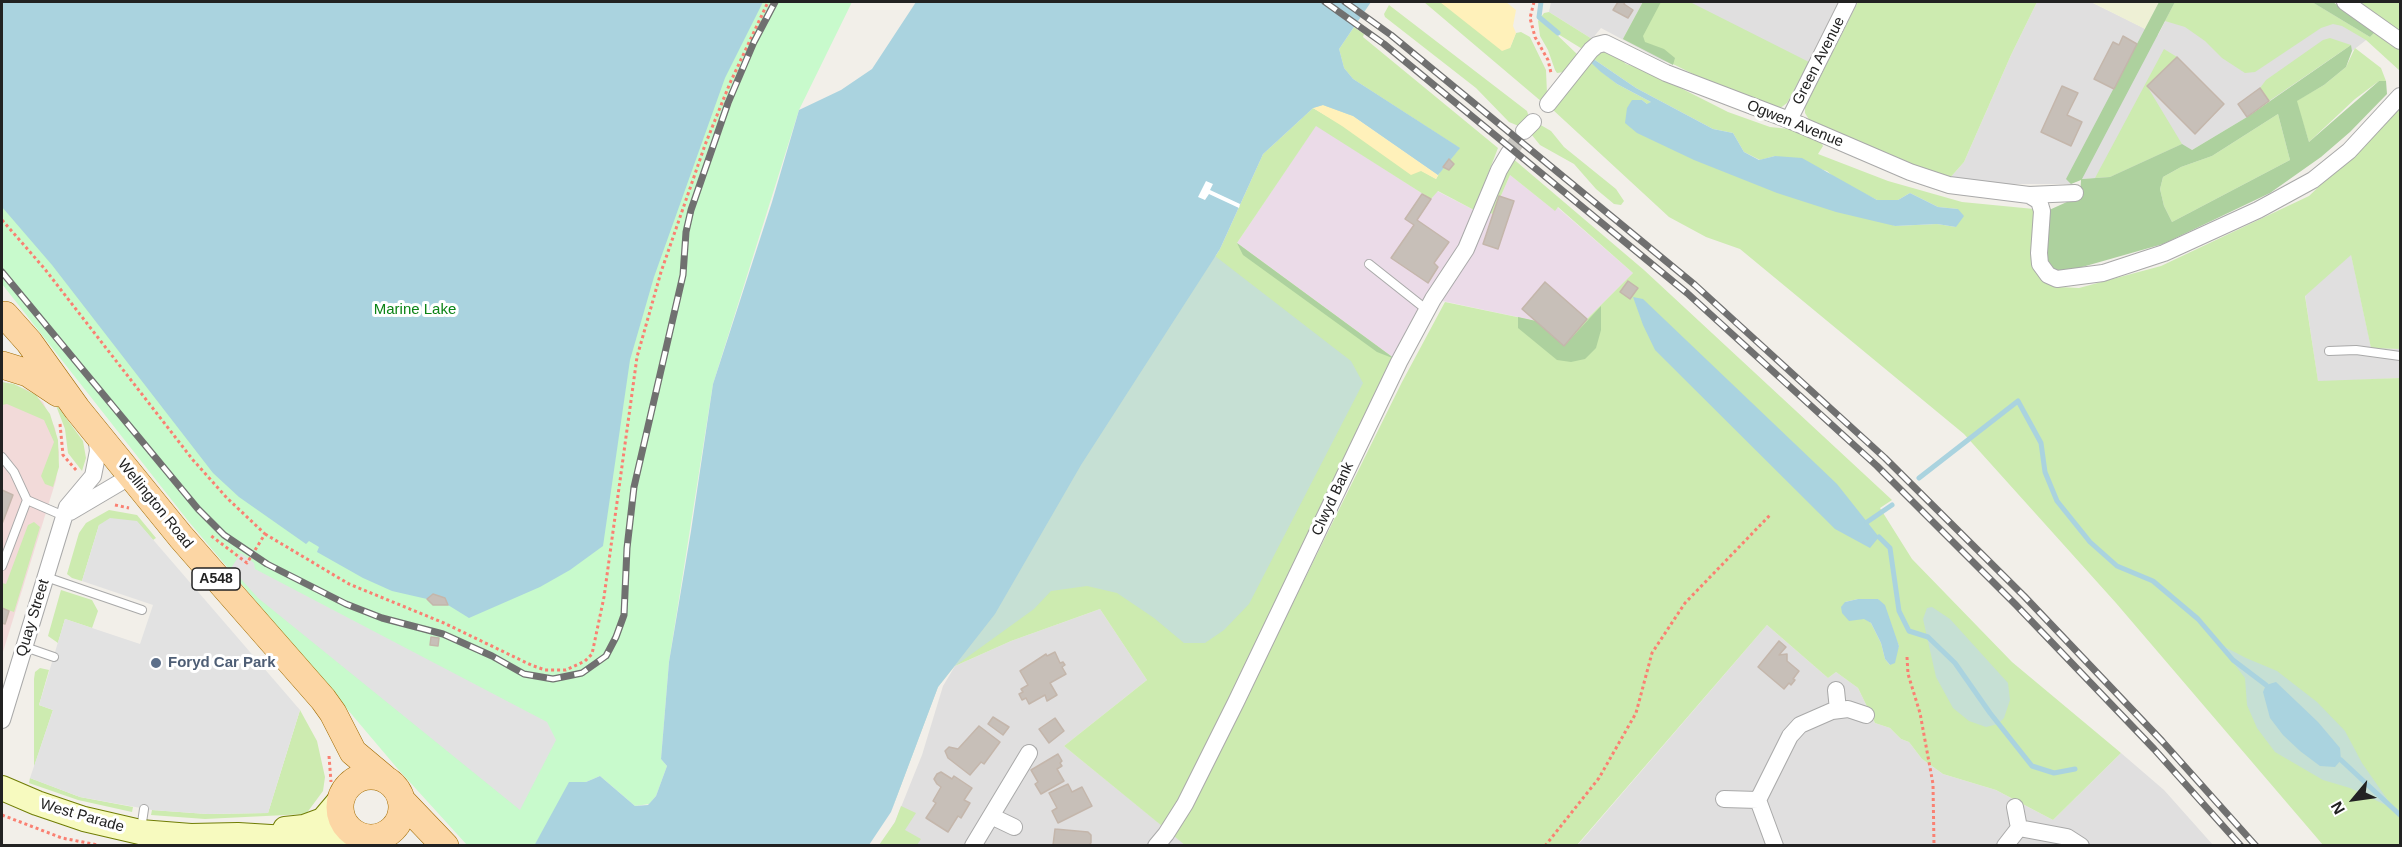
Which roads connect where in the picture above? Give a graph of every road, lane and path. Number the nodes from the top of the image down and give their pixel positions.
1 (768, 2) edge
2 (1534, 2) edge
3 (1848, 2) edge
4 (2345, 2) edge
5 (2400, 42) edge
6 (2400, 96) edge
7 (1552, 99) joint
8 (1789, 120) junction
9 (1509, 153) tunnel mouth
10 (2075, 193) dead end
11 (2029, 195) junction
12 (2, 220) edge
13 (1369, 264) dead end
14 (1427, 310) junction
15 (3, 313) edge
16 (2330, 351) dead end
17 (2, 354) edge
18 (2400, 356) edge
19 (2, 365) edge
20 (77, 409) junction
21 (96, 432) junction
22 (2, 457) edge
23 (131, 476) junction
24 (27, 500) junction
25 (1771, 514) dead end
26 (64, 516) junction
27 (209, 534) dead end
28 (265, 534) junction
29 (2, 566) edge
30 (46, 577) junction
31 (142, 610) dead end
32 (25, 646) junction
33 (54, 657) dead end
34 (1907, 657) dead end
35 (305, 679) junction
36 (1836, 690) dead end
37 (1838, 710) junction
38 (1866, 715) dead end
39 (2, 720) edge
40 (1029, 753) dead end
41 (329, 754) dead end
42 (384, 778) junction
43 (2, 788) edge
44 (338, 795) junction
45 (401, 800) junction
46 (1724, 800) dead end
47 (1758, 800) junction
48 (2015, 807) dead end
49 (2, 815) edge
50 (991, 816) junction
51 (1014, 827) dead end
52 (2019, 828) junction
53 (238, 835) junction
54 (371, 838) junction
55 (100, 846) edge
56 (427, 846) edge
57 (445, 846) edge
58 (974, 846) edge
59 (1156, 846) edge
60 (1545, 846) edge
61 (1775, 846) edge
62 (1934, 846) edge
63 (2005, 846) edge
64 (2081, 846) edge

1 - 28 path
2 - 7 path
3 - 8 street, Green Avenue
4 - 5 street
6 - 11 street
7 - 8 street, Ogwen Avenue
8 - 11 street, Ogwen Avenue
9 - 14 street, Clwyd Bank
10 - 11 street, Ogwen Avenue
12 - 28 path
13 - 14 lane
14 - 59 street, Clwyd Bank
15 - 17 main road
15 - 20 main road, Wellington Road / A548
16 - 18 lane
19 - 20 main road, Wellington Road / A548
20 - 21 main road, Wellington Road / A548
21 - 23 main road, Wellington Road / A548
21 - 26 street, Quay Street
22 - 24 lane
23 - 26 street
23 - 35 main road, Wellington Road / A548
24 - 26 lane
24 - 29 lane
25 - 60 path
26 - 30 street, Quay Street
27 - 28 path
30 - 31 lane
30 - 32 street, Quay Street
32 - 33 lane
32 - 39 street, Quay Street
34 - 62 path
35 - 42 main road, A548
35 - 44 main road, A548
36 - 37 street
37 - 38 street
37 - 47 street
40 - 50 street
41 - 44 path
42 - 44 main road
42 - 45 main road, A548
43 - 53 main road, West Parade
44 - 53 main road, West Parade
44 - 54 main road, A548
45 - 54 main road
45 - 57 main road, A548
46 - 47 street
47 - 61 street
48 - 52 street
49 - 55 path
50 - 51 street
50 - 58 street
52 - 63 street
52 - 64 street
53 - 54 main road, West Parade
54 - 56 main road

